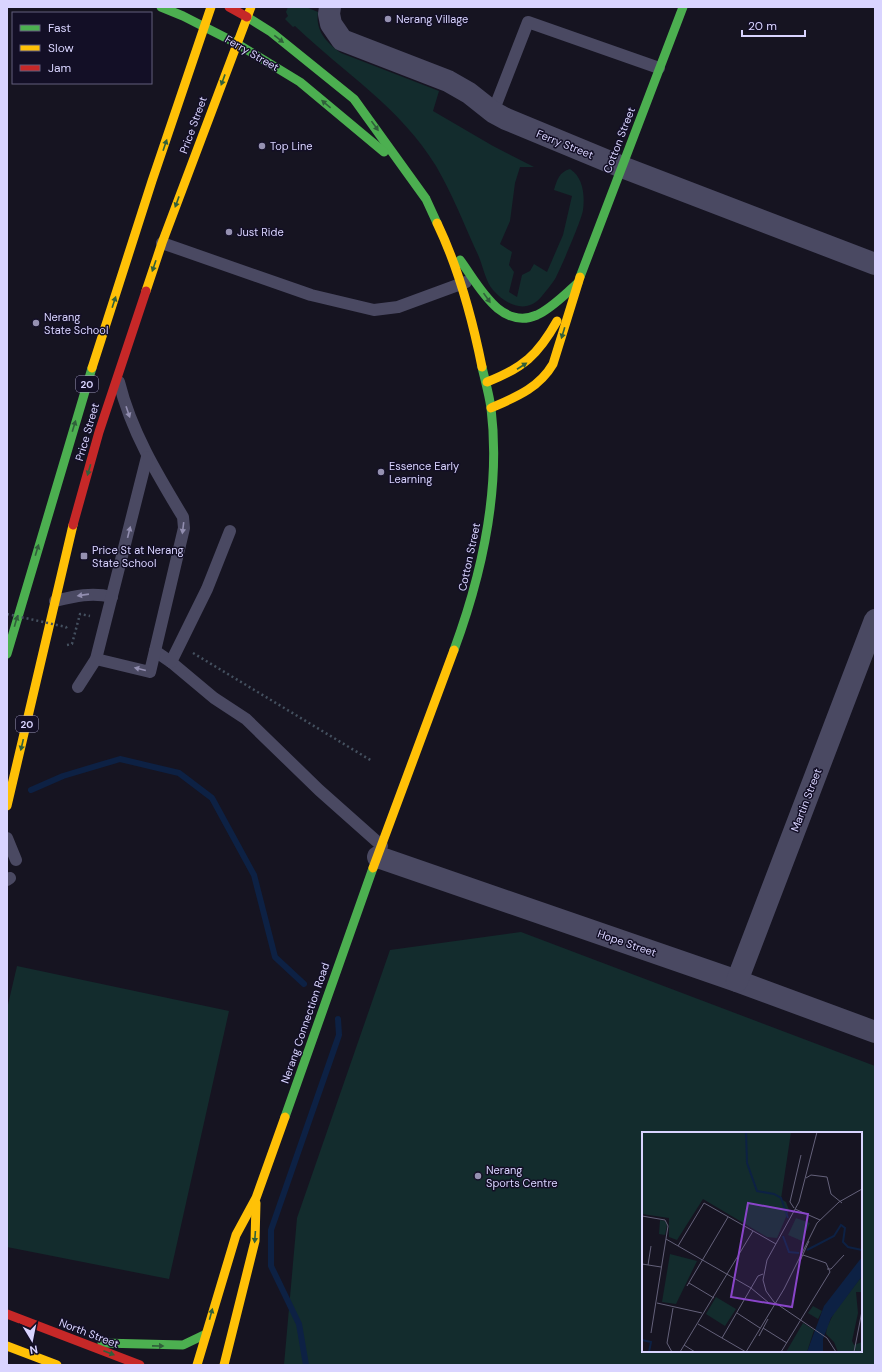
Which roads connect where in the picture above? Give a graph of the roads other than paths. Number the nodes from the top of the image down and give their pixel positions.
1 (160, 7) edge
2 (211, 7) edge
3 (229, 7) edge
4 (251, 7) edge
5 (330, 7) edge
6 (683, 7) edge
7 (247, 17) junction
8 (205, 26) junction
9 (236, 43) junction
10 (660, 68) junction
11 (493, 112) junction
12 (622, 168) junction
13 (410, 173) junction
14 (162, 243) junction
15 (447, 244) junction
16 (875, 264) edge
17 (474, 279) junction
18 (578, 283) junction
19 (461, 284) junction
20 (117, 375) junction
21 (487, 382) junction
22 (492, 408) junction
23 (147, 457) junction
24 (230, 531) dead end
25 (112, 597) junction
26 (55, 601) junction
27 (875, 620) edge
28 (155, 651) junction
29 (7, 654) edge
30 (96, 659) junction
31 (171, 662) junction
32 (40, 666) junction
33 (78, 687) dead end
34 (19, 715) dead end
35 (7, 806) edge
36 (7, 838) edge
37 (380, 851) junction
38 (16, 860) dead end
39 (737, 981) junction
40 (875, 1032) edge
41 (256, 1198) junction
42 (7, 1314) edge
43 (206, 1334) junction
44 (77, 1341) junction
45 (7, 1346) edge
46 (57, 1365) edge
47 (140, 1365) edge
48 (197, 1365) edge
49 (224, 1365) edge

1 - 8 main road, Ferry Street
2 - 8 main road, Price Street / 20
3 - 7 main road, Ferry Street
4 - 7 main road, Price Street
5 - 11 street, Ferry Street
6 - 10 main road, Cotton Street
7 - 9 main road, Price Street
7 -> 13 main road, Ferry Street
8 - 9 main road, Ferry Street
29 -> 8 main road, Price Street / 20
13 -> 9 main road, Ferry Street
9 -> 14 main road, Price Street / 20
10 - 11 lane
10 - 12 main road, Cotton Street
11 - 12 street, Ferry Street
12 - 16 street, Ferry Street
12 - 18 main road, Cotton Street
13 - 15 main road, Ferry Street
14 - 19 lane
14 -> 20 main road, Price Street / 20
15 - 17 main road
15 - 19 main road, Ferry Street
17 -> 18 main road
17 - 19 lane
21 -> 18 main road, Cotton Street
18 -> 22 main road, Cotton Street
19 - 21 main road, Ferry Street
20 -> 23 lane
20 -> 26 main road, Price Street / 20
21 - 22 main road, Ferry Street
22 - 37 main road, Cotton Street
25 -> 23 lane
23 -> 28 lane
24 - 31 lane
25 -> 26 lane
25 - 30 lane
26 - 32 main road, Price Street / 20
27 - 39 street, Martin Street
28 -> 30 lane
28 - 31 lane
30 - 33 lane
31 - 37 lane
32 - 34 main road
32 -> 35 main road, Price Street / 20
36 - 38 lane
37 - 39 street, Hope Street
37 - 41 main road, Nerang Connection Road
39 - 40 street, Hope Street
43 -> 41 main road, Nerang Connection Road
41 -> 49 main road, Nerang Connection Road
42 - 44 main road, North Street
44 -> 43 main road
43 - 48 main road, Nerang Connection Road
44 -> 47 main road, North Street
45 - 46 main road

